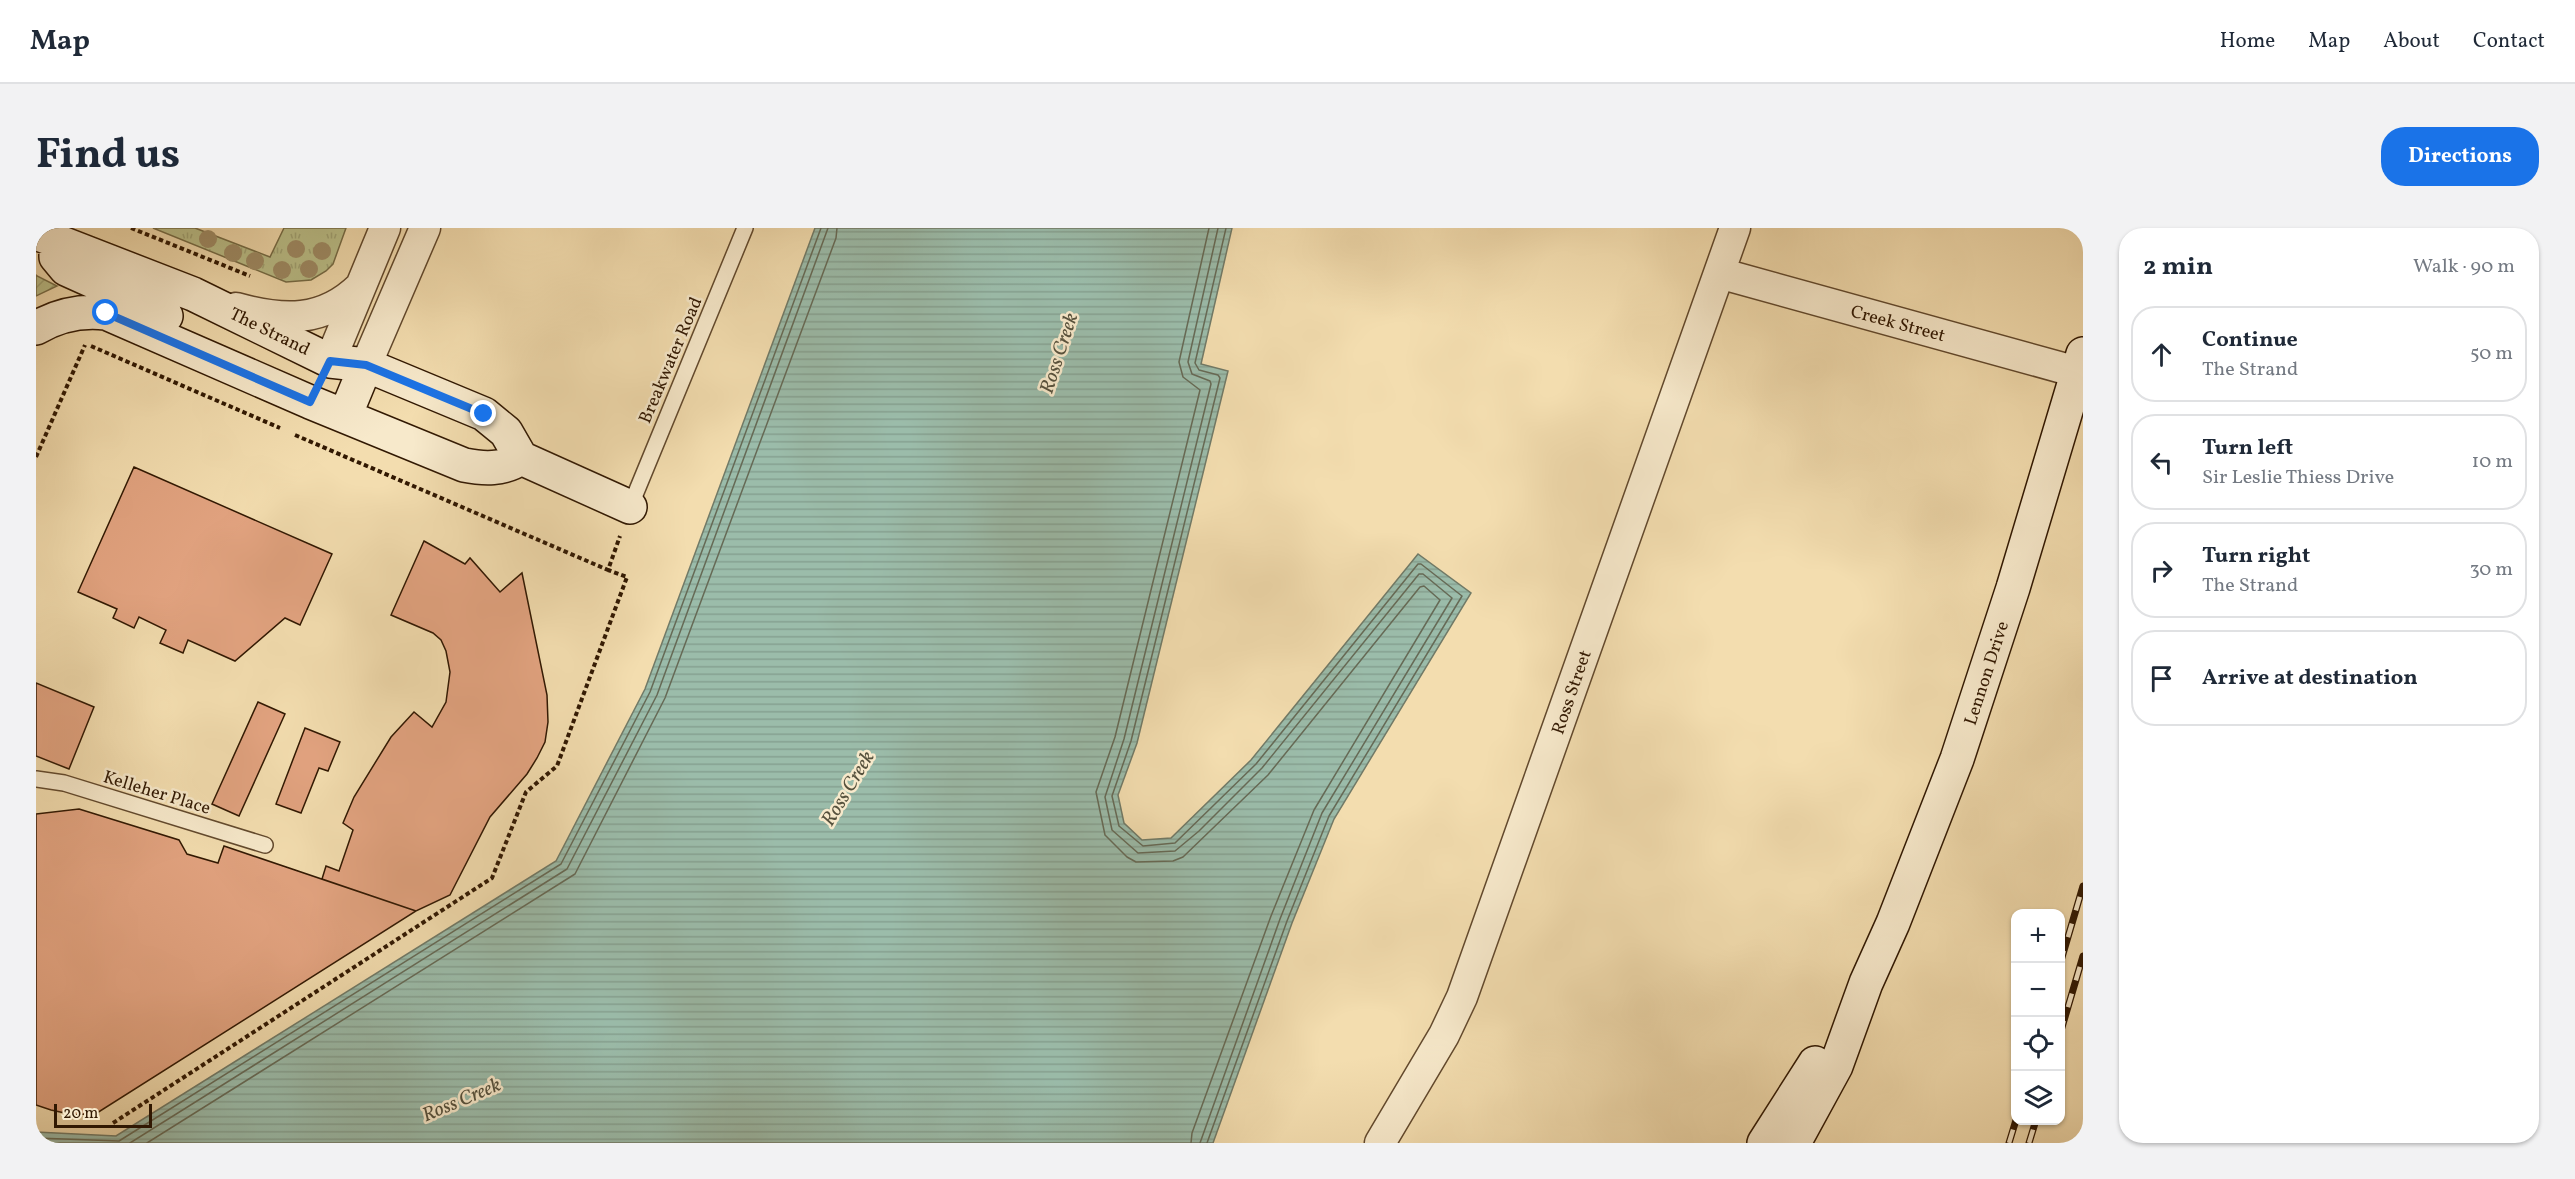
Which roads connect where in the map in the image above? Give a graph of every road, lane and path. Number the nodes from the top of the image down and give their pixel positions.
1 (131, 228) edge
2 (385, 228) edge
3 (424, 228) edge
4 (745, 228) edge
5 (1735, 228) edge
6 (46, 237) edge
7 (1719, 273) junction
8 (251, 277) dead end
9 (360, 287) junction
10 (193, 294) junction
11 (36, 328) edge
12 (217, 361) junction
13 (330, 361) junction
14 (2080, 363) edge
15 (366, 365) junction
16 (310, 402) junction
17 (345, 416) junction
18 (281, 429) dead end
19 (292, 433) dead end
20 (36, 457) edge
21 (521, 458) junction
22 (630, 507) junction
23 (608, 570) junction
24 (36, 778) edge
25 (265, 845) dead end
26 (1866, 983) junction
27 (112, 1123) dead end
28 (1380, 1143) edge
29 (1764, 1143) edge
30 (1794, 1143) edge

1 - 8 path
2 - 9 street
3 - 15 street
4 - 22 lane, Breakwater Road
5 - 7 street, Ross Street
6 - 10 street, The Strand
6 - 12 street
7 - 14 street, Creek Street
7 - 28 street, Ross Street
9 - 10 street
9 - 13 street
10 - 13 street, The Strand
11 - 12 street
12 - 16 street
13 - 15 street, The Strand
13 - 16 street
14 - 26 street, Lennon Drive
15 - 17 street
15 - 21 street, The Strand
16 - 17 street
17 - 21 street
18 - 20 path
19 - 23 path
21 - 22 street
22 - 23 path
23 - 27 path
24 - 25 lane, Kelleher Place
26 - 29 street, Lennon Drive
26 - 30 street, Lennon Drive

